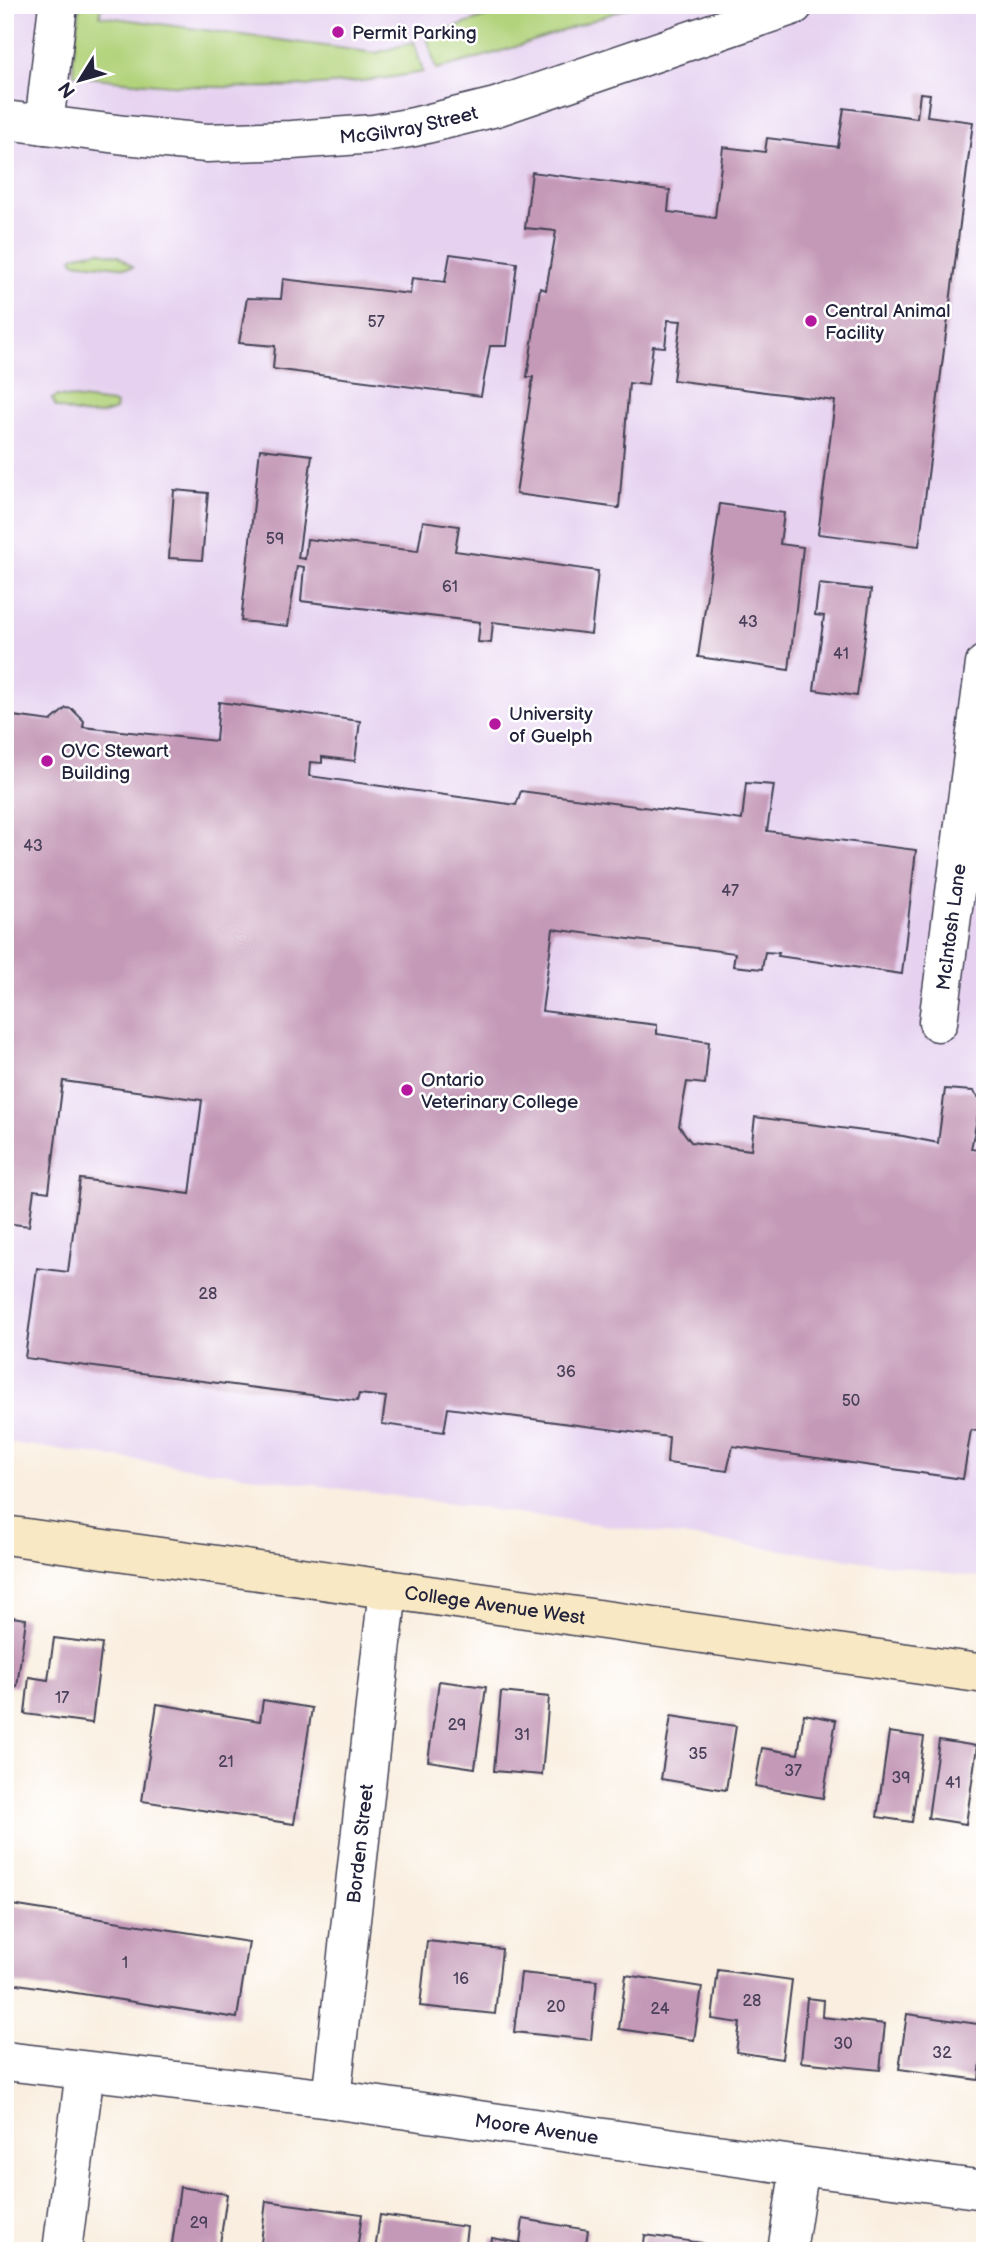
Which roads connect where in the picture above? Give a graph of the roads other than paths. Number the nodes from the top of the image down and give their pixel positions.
1 (58, 5) edge
2 (794, 5) edge
3 (5, 120) edge
4 (44, 125) junction
5 (985, 664) edge
6 (939, 1022) dead end
7 (5, 1535) edge
8 (388, 1589) junction
9 (985, 1674) edge
10 (5, 2061) edge
11 (85, 2071) junction
12 (331, 2099) junction
13 (800, 2166) junction
14 (985, 2190) edge
15 (62, 2251) edge
16 (787, 2251) edge

1 - 4 street
2 - 4 street, McGilvray Street
3 - 4 street, McGilvray Street
5 - 6 street, McIntosh Lane
7 - 8 main road, College Avenue West
8 - 9 main road, College Avenue West
8 - 12 street, Borden Street
10 - 11 street, Moore Avenue
11 - 12 street, Moore Avenue
11 - 15 street
12 - 13 street, Moore Avenue
13 - 14 street, Moore Avenue
13 - 16 street

